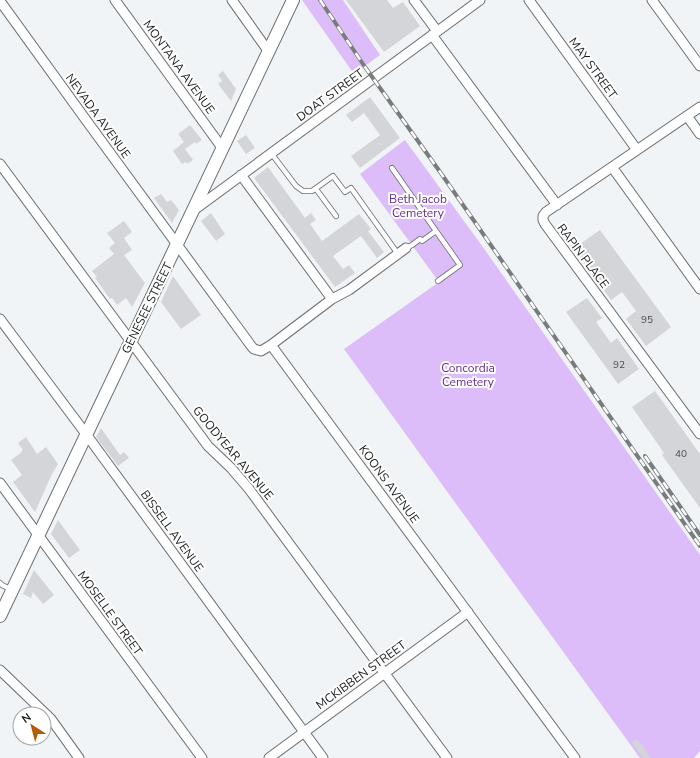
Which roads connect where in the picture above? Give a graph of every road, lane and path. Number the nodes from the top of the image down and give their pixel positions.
1 (115, 0) edge
2 (232, 0) edge
3 (293, 0) edge
4 (414, 0) edge
5 (480, 0) edge
6 (529, 0) edge
7 (652, 0) edge
8 (0, 1) edge
9 (435, 33) junction
10 (269, 52) junction
11 (700, 66) edge
12 (700, 107) edge
13 (687, 116) junction
14 (700, 134) edge
15 (223, 149) junction
16 (638, 150) junction
17 (272, 153) junction
18 (0, 164) edge
19 (612, 167) junction
20 (392, 168) dead end
21 (241, 175) junction
22 (316, 188) junction
23 (557, 205) junction
24 (194, 210) junction
25 (336, 216) dead end
26 (436, 231) junction
27 (177, 244) junction
28 (409, 246) joint
29 (398, 254) junction
30 (438, 281) dead end
31 (700, 289) edge
32 (332, 299) junction
33 (0, 319) edge
34 (131, 341) junction
35 (271, 345) junction
36 (86, 434) junction
37 (700, 434) edge
38 (0, 483) edge
39 (38, 535) junction
40 (0, 583) edge
41 (12, 591) junction
42 (0, 600) edge
43 (468, 612) junction
44 (0, 616) edge
45 (0, 670) edge
46 (385, 672) junction
47 (304, 732) junction
48 (80, 758) edge
49 (202, 758) edge
50 (269, 758) edge
51 (323, 758) edge
52 (447, 758) edge
53 (575, 758) edge

1 - 15 street, MONTANA AVENUE
2 - 10 street
3 - 10 main road, GENESEE STREET
4 - 9 street
5 - 9 street, DOAT STREET
6 - 16 street, MAY STREET
7 - 11 street
8 - 27 street, NEVADA AVENUE
9 - 17 street, DOAT STREET
9 - 23 street
10 - 15 main road, GENESEE STREET
12 - 13 street
13 - 14 street
13 - 16 street
15 - 24 main road, GENESEE STREET
16 - 19 street
17 - 21 street, DOAT STREET
17 - 22 lane
18 - 34 street, GOODYEAR AVENUE
19 - 23 street
19 - 31 street
20 - 26 lane
21 - 24 street, DOAT STREET
21 - 32 street
22 - 25 lane
22 - 29 lane
23 - 37 street, RAPIN PLACE
24 - 27 main road, GENESEE STREET
26 - 28 lane
26 - 30 lane
27 - 34 main road, GENESEE STREET
27 - 35 street
28 - 29 street
29 - 32 street
32 - 35 street
33 - 36 street, BISSELL AVENUE
34 - 36 main road, GENESEE STREET
34 - 46 street, GOODYEAR AVENUE
35 - 43 street, KOONS AVENUE
36 - 39 main road, GENESEE STREET
36 - 47 street, BISSELL AVENUE
38 - 39 street, MOSELLE STREET
39 - 41 main road, GENESEE STREET
39 - 49 street, MOSELLE STREET
40 - 41 lane
41 - 42 street
41 - 44 main road, GENESEE STREET
43 - 46 street, MCKIBBEN STREET
43 - 53 street, KOONS AVENUE
45 - 48 street
46 - 47 street, MCKIBBEN STREET
46 - 52 street, GOODYEAR AVENUE
47 - 50 street, MCKIBBEN STREET
47 - 51 street, BISSELL AVENUE

